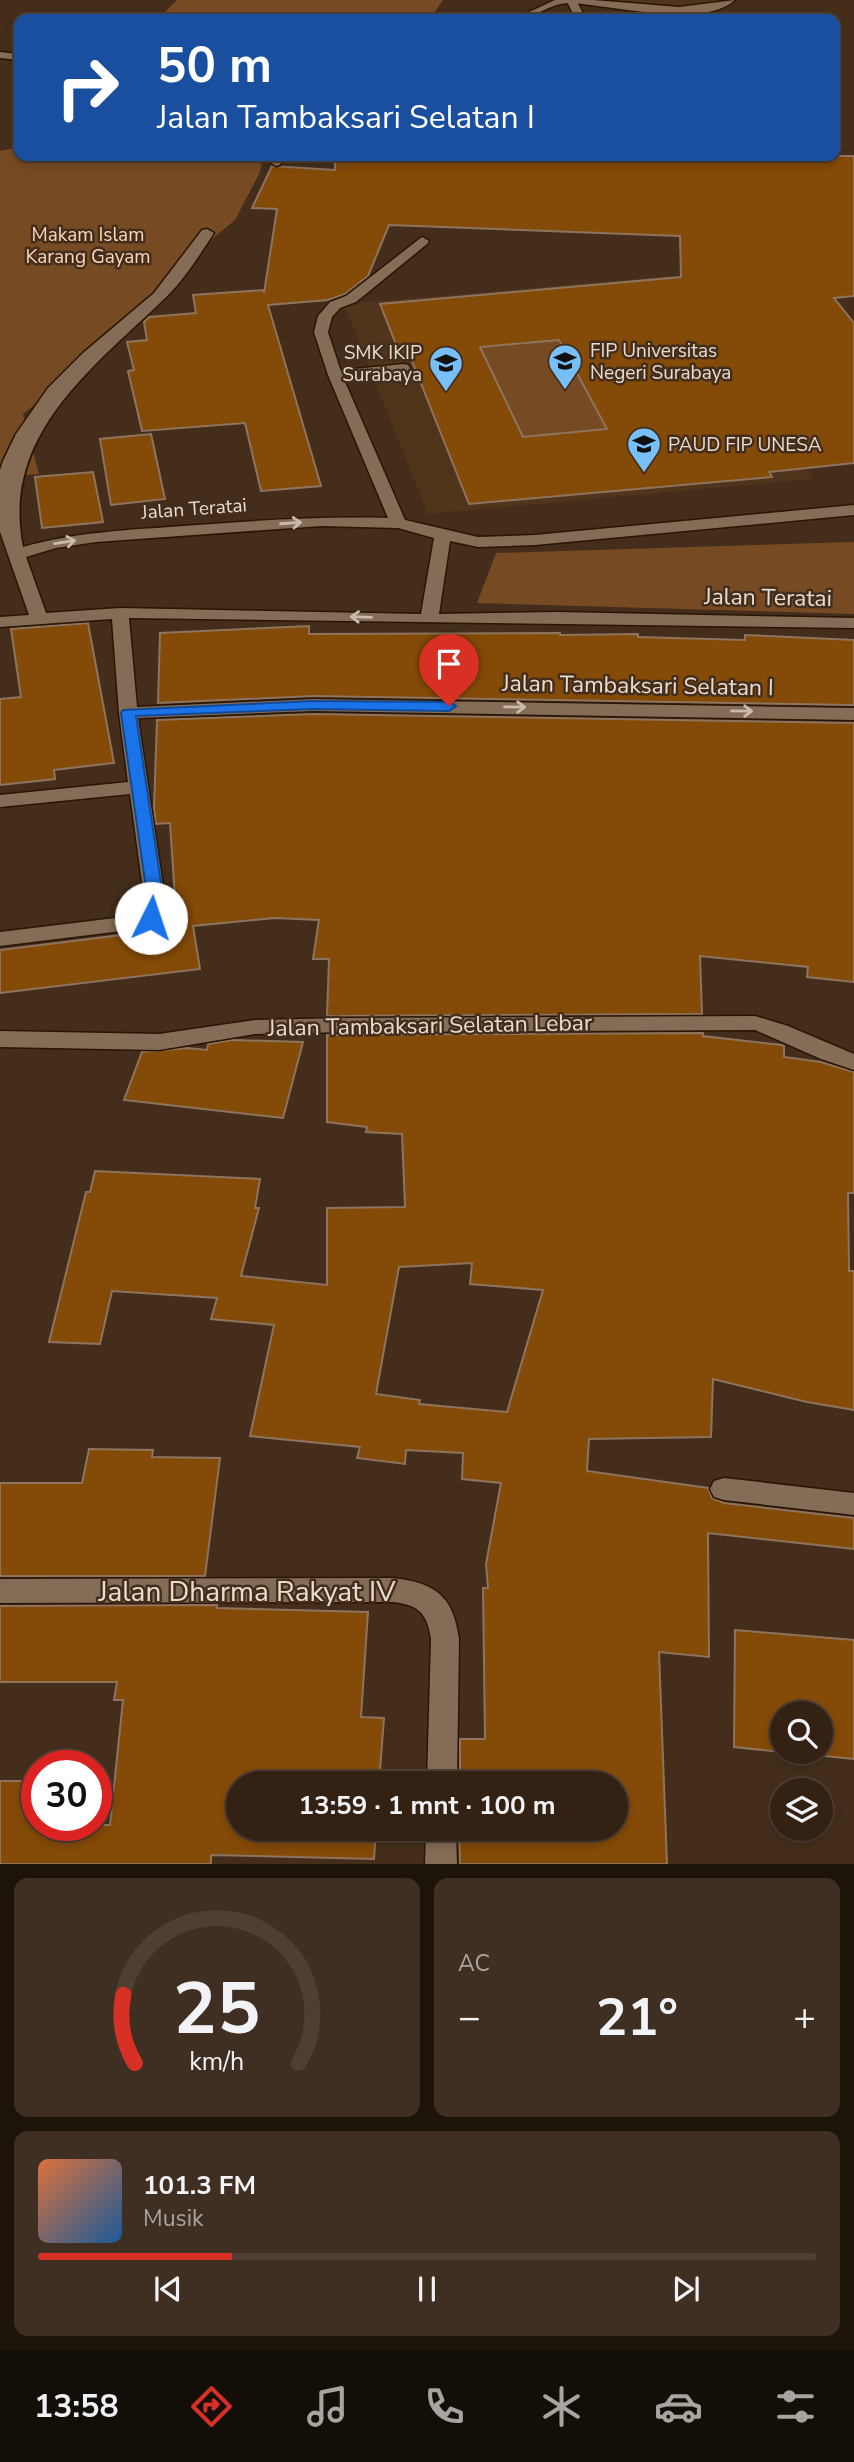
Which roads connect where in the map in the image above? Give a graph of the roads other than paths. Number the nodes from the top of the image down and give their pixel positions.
1 (568, 0) edge
2 (730, 0) edge
3 (532, 14) edge
4 (207, 233) dead end
5 (422, 241) dead end
6 (403, 369) dead end
7 (335, 375) junction
8 (854, 510) edge
9 (398, 523) junction
10 (443, 535) junction
11 (17, 554) junction
12 (120, 613) junction
13 (39, 618) junction
14 (429, 619) junction
15 (0, 622) edge
16 (854, 623) edge
17 (128, 713) junction
18 (854, 714) edge
19 (137, 787) junction
20 (0, 801) edge
21 (0, 939) edge
22 (0, 1039) edge
23 (854, 1062) edge
24 (724, 1489) dead end
25 (854, 1504) edge
26 (0, 1591) edge
27 (442, 1771) edge
28 (442, 1841) edge
29 (441, 1864) edge

1 - 2 street
1 - 3 street
4 - 11 street
5 - 7 street
6 - 7 street
7 - 9 street
8 - 10 street, Jalan Teratai
9 - 10 street, Jalan Teratai
11 -> 9 street, Jalan Teratai
10 - 14 street
11 - 13 street
12 - 13 street, Jalan Teratai
14 -> 12 street, Jalan Teratai
12 - 17 street
13 - 15 street, Jalan Teratai
14 - 16 street, Jalan Teratai
17 -> 18 street, Jalan Tambaksari Selatan I
17 - 19 street
19 - 20 street
19 - 21 street
22 - 23 street, Jalan Tambaksari Selatan Lebar
24 - 25 street
26 - 27 street, Jalan Dharma Rakyat IV
28 - 29 street

